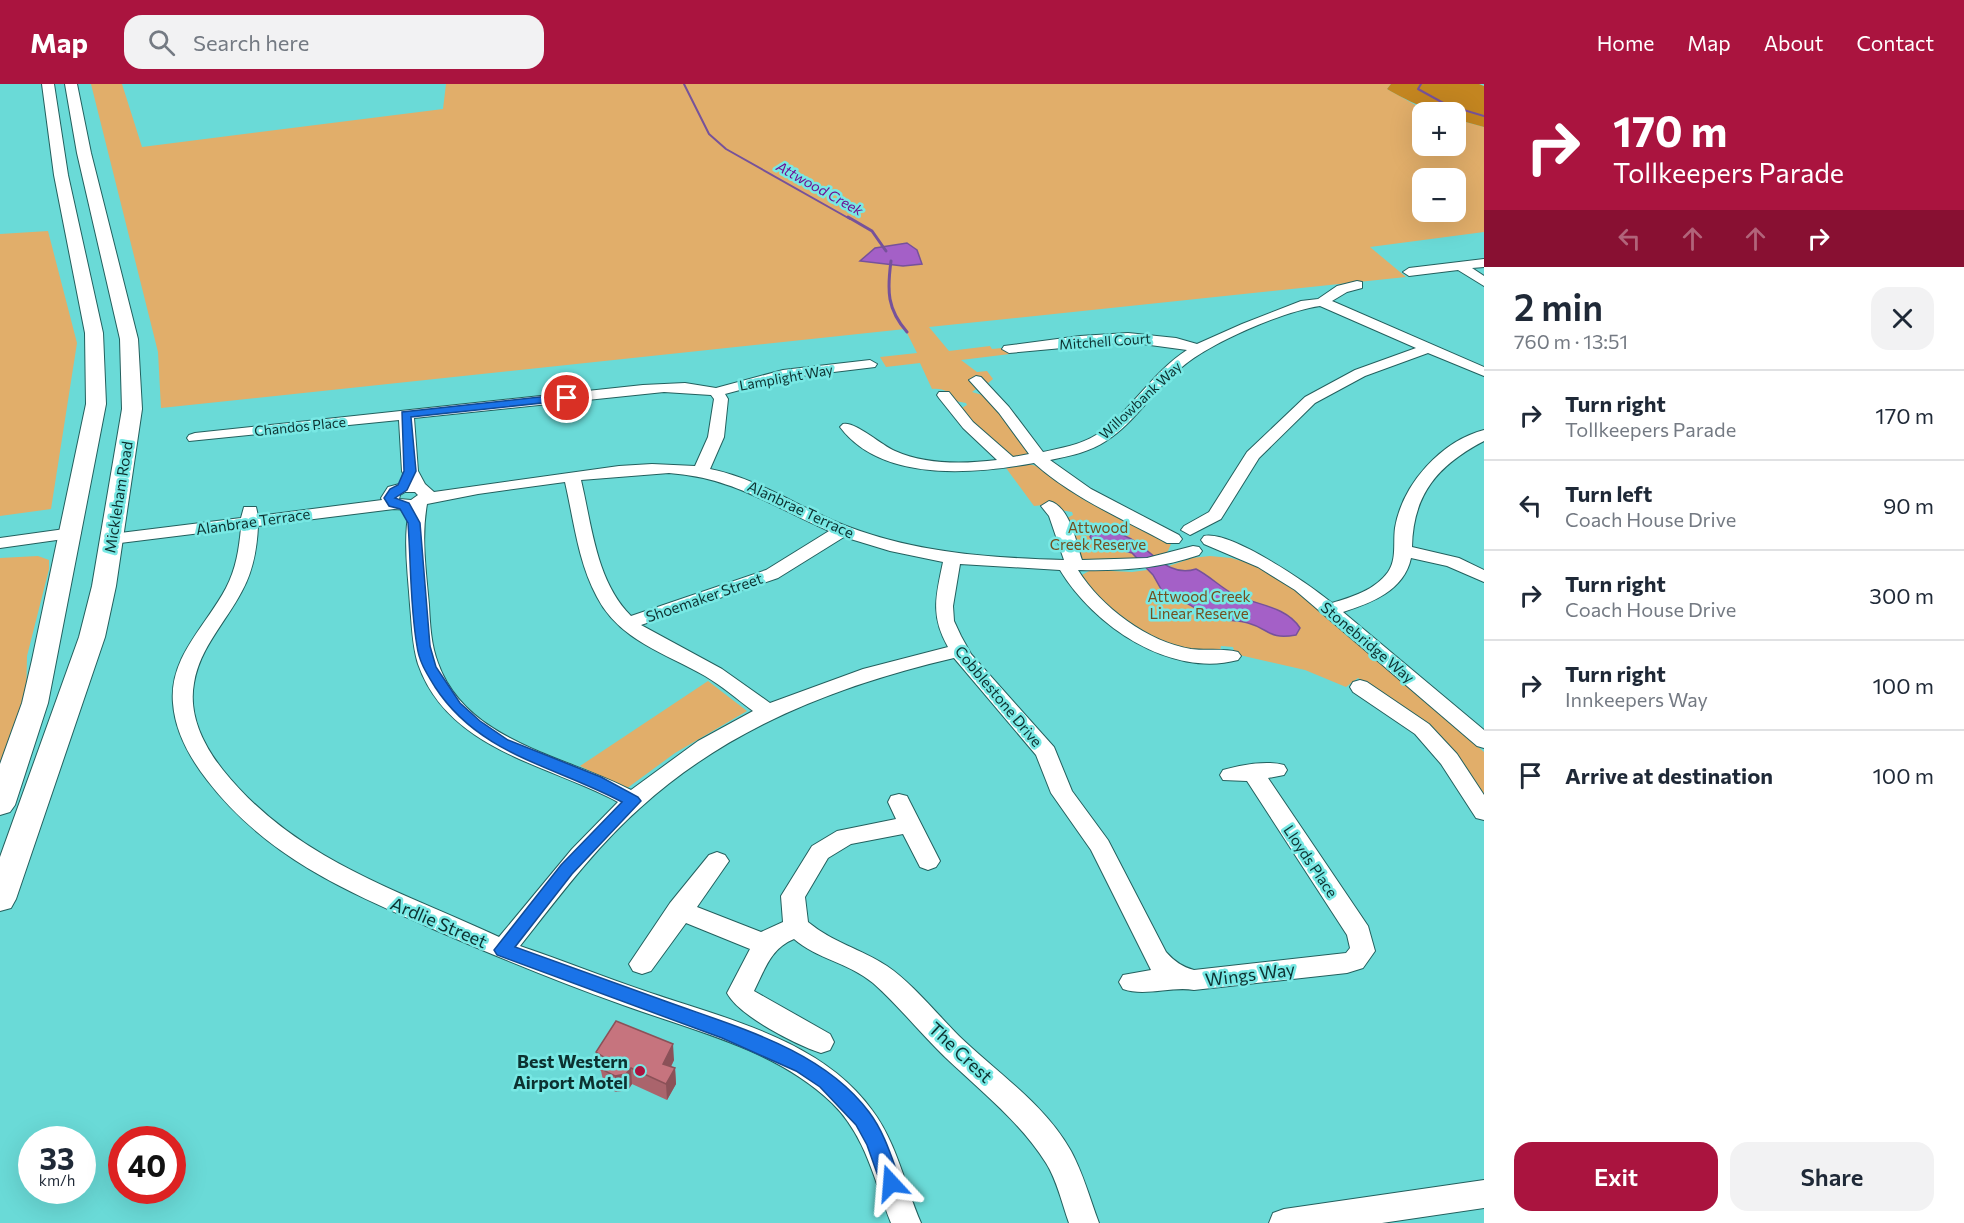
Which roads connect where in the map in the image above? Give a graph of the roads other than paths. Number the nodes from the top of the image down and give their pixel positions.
1 (49, 88) edge
2 (72, 89) edge
3 (87, 161) junction
4 (56, 166) junction
5 (1484, 263) edge
6 (1461, 266) junction
7 (1409, 272) dead end
8 (1484, 282) edge
9 (1357, 285) dead end
10 (1322, 302) junction
11 (1198, 348) junction
12 (1429, 348) junction
13 (1009, 349) dead end
14 (870, 364) dead end
15 (1484, 372) edge
16 (976, 380) dead end
17 (716, 392) junction
18 (944, 395) dead end
19 (406, 415) junction
20 (848, 427) dead end
21 (1484, 435) edge
22 (195, 438) dead end
23 (1038, 457) junction
24 (1010, 463) junction
25 (701, 471) junction
26 (572, 476) junction
27 (410, 499) junction
28 (1049, 506) dead end
29 (250, 516) junction
30 (842, 530) junction
31 (70, 539) junction
32 (1191, 540) junction
33 (112, 542) junction
34 (0, 543) edge
35 (1404, 551) junction
36 (0, 554) edge
37 (952, 559) junction
38 (1071, 565) junction
39 (1484, 578) edge
40 (1331, 609) junction
41 (626, 624) junction
42 (959, 651) junction
43 (1231, 656) dead end
44 (1360, 687) dead end
45 (766, 711) junction
46 (1484, 741) edge
47 (1253, 773) dead end
48 (633, 801) junction
49 (0, 806) edge
50 (1484, 812) edge
51 (717, 861) dead end
52 (928, 861) dead end
53 (0, 899) edge
54 (679, 910) junction
55 (797, 927) junction
56 (765, 944) junction
57 (503, 950) junction
58 (1363, 951) joint
59 (642, 964) dead end
60 (1179, 976) junction
61 (1132, 982) dead end
62 (821, 1042) dead end
63 (1484, 1194) edge
64 (900, 1215) edge
65 (1082, 1221) edge
66 (1284, 1223) edge

1 - 2 main road
1 - 4 main road
2 - 3 main road, Mickleham Road
3 - 4 main road
3 - 33 main road, Mickleham Road
4 - 31 main road
5 - 6 street
6 - 7 street
6 - 8 street
9 - 10 street, Willowbank Way
10 - 11 street, Willowbank Way
10 - 12 street
11 - 13 street, Mitchell Court
11 - 23 street, Willowbank Way
12 - 15 street
12 - 32 street
14 - 17 street, Lamplight Way
16 - 23 street, Stonebridge Way
17 - 19 street, Chandos Place
17 - 25 street, Lamplight Way
18 - 24 street
19 - 22 street, Chandos Place
19 - 27 street
20 - 24 street, Willowbank Way
21 - 35 street
23 - 24 street, Willowbank Way
23 - 32 street, Stonebridge Way
25 - 26 street, Alanbrae Terrace
25 - 30 street, Alanbrae Terrace
26 - 27 street, Alanbrae Terrace
26 - 41 street
27 - 29 street, Alanbrae Terrace
27 - 48 street
28 - 38 street
29 - 33 street, Alanbrae Terrace
29 - 33 street, Alanbrae Terrace
29 - 57 street, Ardlie Street
30 - 37 street, Alanbrae Terrace
30 - 41 street, Shoemaker Street
31 - 33 main road
31 - 34 street
31 - 36 street
31 - 49 main road
32 - 38 street, Alanbrae Terrace
32 - 40 street, Stonebridge Way
33 - 53 main road, Mickleham Road
35 - 39 street
35 - 40 street
37 - 38 street, Alanbrae Terrace
37 - 42 street, Cobblestone Drive
38 - 43 street
40 - 46 street, Stonebridge Way
41 - 45 street
42 - 45 street
42 - 60 street, Cobblestone Drive
44 - 50 street
45 - 48 street
47 - 58 street, Lloyds Place
48 - 57 street
51 - 54 street
52 - 55 street
54 - 56 street
54 - 59 street
55 - 56 street
55 - 65 street, The Crest
56 - 62 street
57 - 64 street, Ardlie Street
58 - 60 street, Wings Way
60 - 61 street, Wings Way
63 - 66 street

